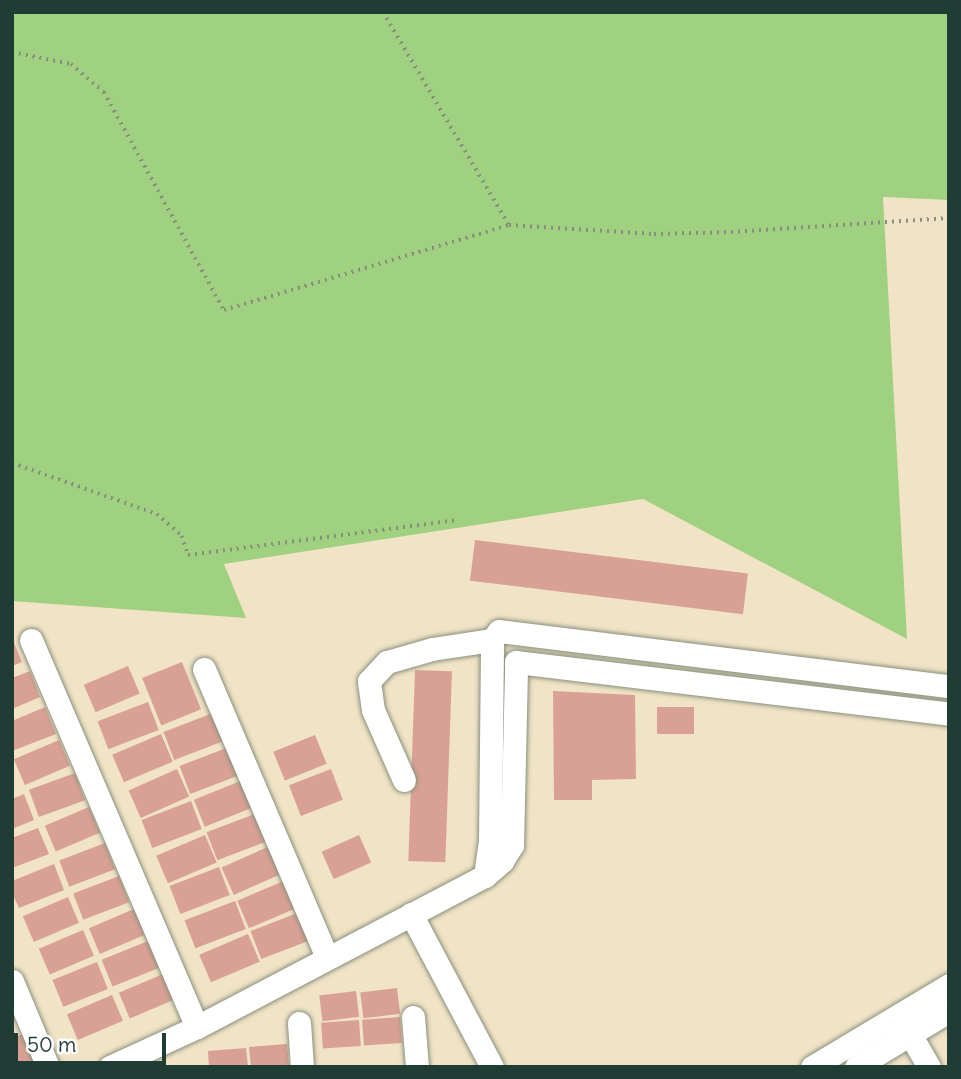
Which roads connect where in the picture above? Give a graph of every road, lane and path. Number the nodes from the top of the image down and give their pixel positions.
1 (383, 12) edge
2 (12, 52) edge
3 (949, 218) edge
4 (509, 225) junction
5 (12, 463) edge
6 (456, 520) dead end
7 (493, 637) junction
8 (31, 640) dead end
9 (722, 657) junction
10 (516, 663) junction
11 (204, 669) dead end
12 (949, 686) edge
13 (722, 687) junction
14 (949, 714) edge
15 (404, 780) dead end
16 (485, 876) junction
17 (411, 915) junction
18 (327, 958) junction
19 (12, 981) edge
20 (949, 985) edge
21 (949, 1011) edge
22 (412, 1017) dead end
23 (299, 1023) dead end
24 (197, 1027) junction
25 (910, 1034) junction
26 (48, 1067) edge
27 (110, 1067) edge
28 (302, 1067) edge
29 (417, 1067) edge
30 (492, 1067) edge
31 (812, 1067) edge
32 (856, 1067) edge
33 (929, 1067) edge

1 - 4 path
2 - 4 path
3 - 4 path
5 - 6 path
7 - 9 lane
7 - 10 lane
7 - 15 lane
7 - 16 lane
8 - 24 lane
9 - 12 lane
9 - 13 lane
10 - 13 lane
10 - 16 lane
11 - 18 lane
13 - 14 lane
16 - 17 lane
17 - 18 lane
17 - 30 lane
18 - 24 lane
19 - 26 lane
20 - 31 lane
21 - 25 lane
22 - 29 lane
23 - 28 lane
24 - 27 lane
25 - 32 lane
25 - 33 lane

